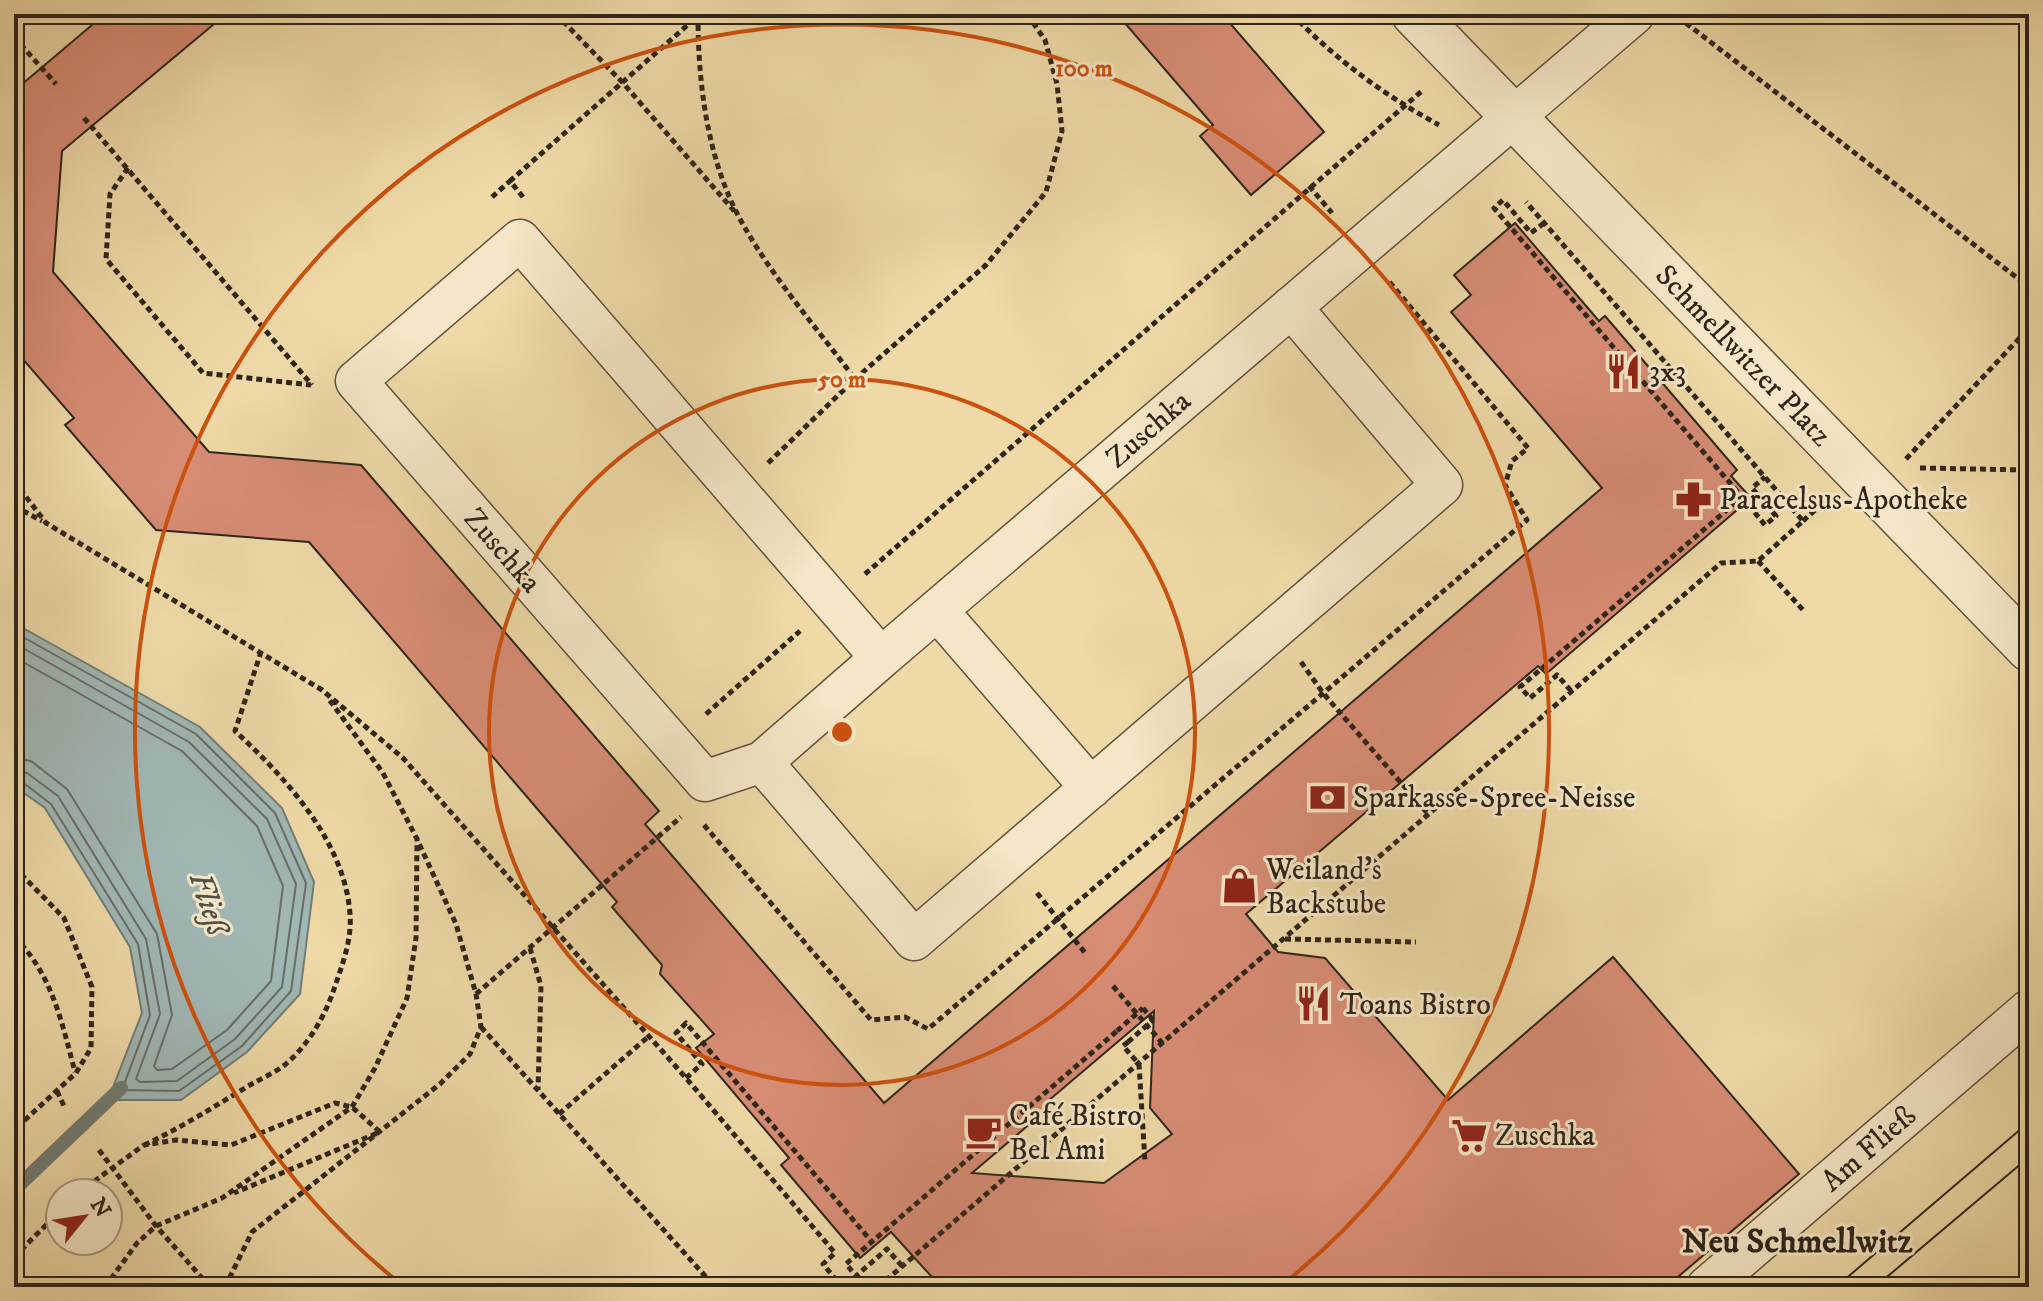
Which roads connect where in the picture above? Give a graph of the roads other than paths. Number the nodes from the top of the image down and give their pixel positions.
1 (1414, 14) edge
2 (1634, 14) edge
3 (1514, 117) junction
4 (1291, 307) junction
5 (937, 610) junction
6 (2029, 649) edge
7 (881, 658) junction
8 (762, 762) junction
9 (1091, 788) junction
10 (2029, 1010) edge
11 (1707, 1287) edge

1 - 3 street, Schmellwitzer Platz
2 - 3 street, Zuschka
3 - 4 street, Zuschka
3 - 6 street, Schmellwitzer Platz
4 - 5 street, Zuschka
4 - 9 street
5 - 7 street, Zuschka
5 - 9 street
7 - 8 street
7 - 8 street, Zuschka
8 - 9 street
10 - 11 street, Am Fließ

